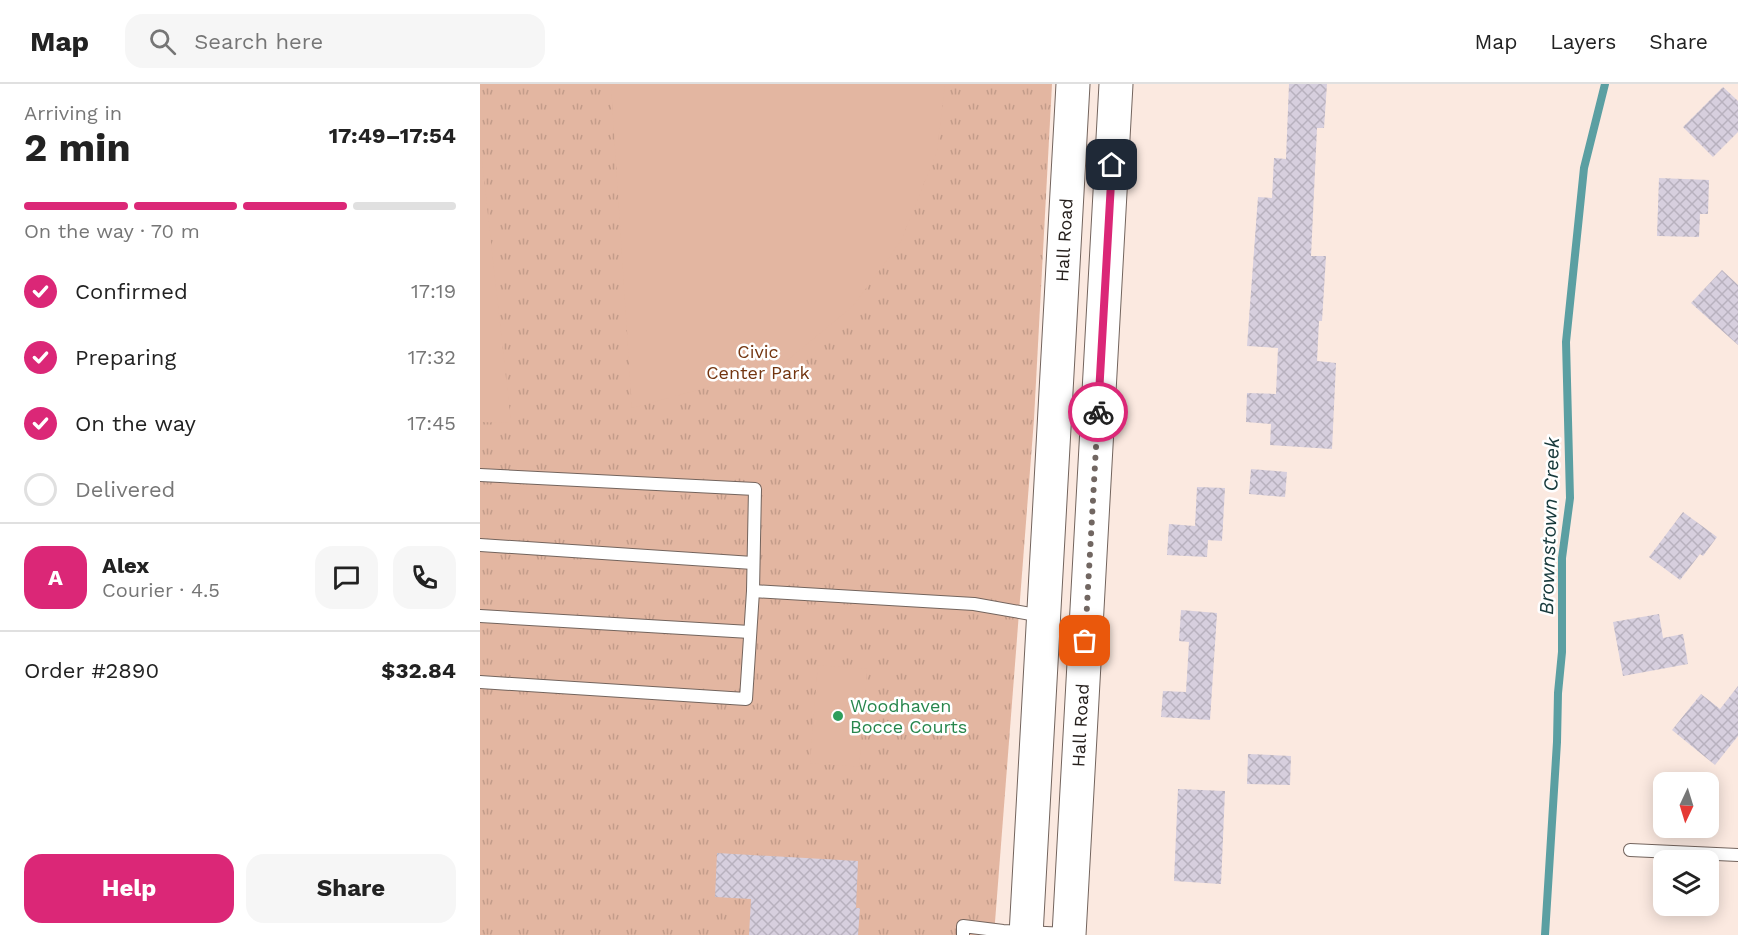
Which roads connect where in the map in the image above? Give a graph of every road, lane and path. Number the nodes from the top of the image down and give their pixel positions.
1 (1073, 89) edge
2 (1116, 90) edge
3 (480, 475) edge
4 (480, 545) edge
5 (753, 563) junction
6 (753, 591) junction
7 (480, 616) edge
8 (1044, 616) junction
9 (1086, 619) junction
10 (750, 632) junction
11 (480, 682) edge
12 (1630, 850) dead end
13 (1738, 855) edge
14 (1026, 933) edge
15 (963, 935) edge
16 (1069, 935) edge

1 - 2 street
1 - 8 street, Hall Road
2 - 9 street, Hall Road
3 - 5 lane
4 - 5 lane
5 - 6 lane
6 - 8 lane
6 - 10 lane
7 - 10 lane
8 - 9 street
8 - 14 street, Hall Road
9 - 16 street, Hall Road
10 - 11 lane
12 - 13 lane
14 - 15 lane
14 - 16 lane

